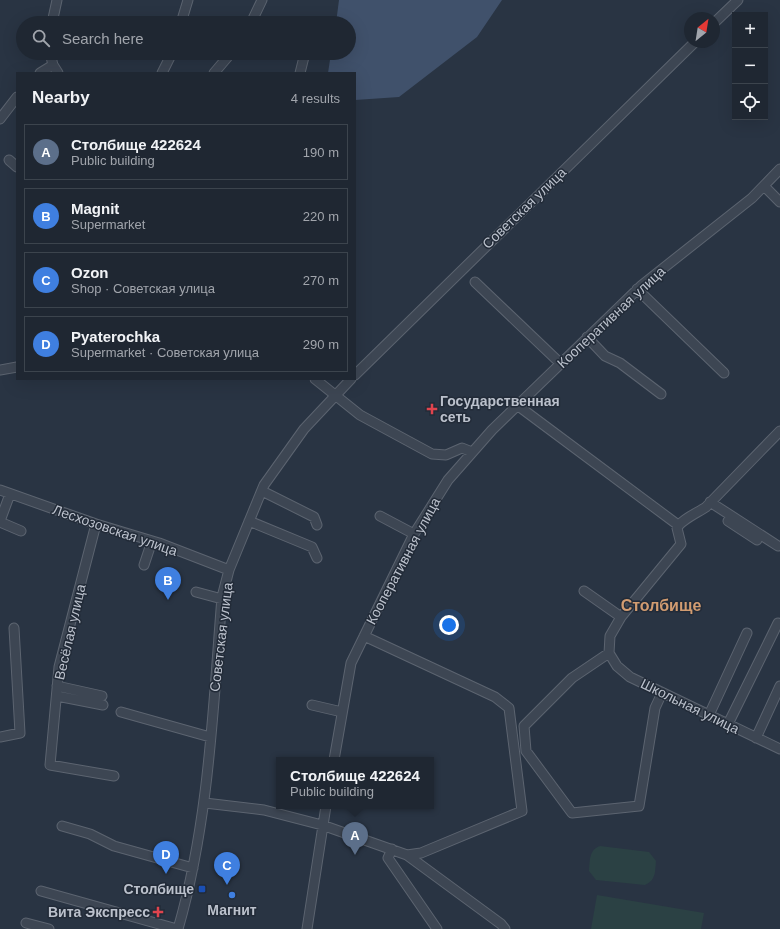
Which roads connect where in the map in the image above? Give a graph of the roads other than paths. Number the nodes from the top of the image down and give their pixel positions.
1 (58, 0) edge
2 (188, 0) edge
3 (262, 0) edge
4 (738, 0) edge
5 (54, 16) edge
6 (183, 16) edge
7 (254, 16) edge
8 (720, 17) edge
9 (689, 48) edge
10 (52, 60) edge
11 (168, 60) edge
12 (225, 60) edge
13 (303, 60) edge
14 (53, 65) junction
15 (42, 72) edge
16 (57, 72) edge
17 (162, 72) edge
18 (215, 72) edge
19 (300, 72) edge
20 (16, 97) edge
21 (0, 119) edge
22 (9, 160) dead end
23 (16, 166) edge
24 (780, 169) edge
25 (764, 186) junction
26 (780, 202) edge
27 (475, 282) dead end
28 (637, 289) junction
29 (587, 337) junction
30 (560, 363) junction
31 (16, 367) edge
32 (0, 370) edge
33 (724, 373) dead end
34 (356, 374) edge
35 (317, 380) edge
36 (349, 380) edge
37 (661, 394) dead end
38 (334, 395) junction
39 (517, 405) junction
40 (780, 431) edge
41 (472, 452) junction
42 (0, 490) edge
43 (262, 491) junction
44 (10, 494) junction
45 (708, 505) junction
46 (380, 516) dead end
47 (1, 519) edge
48 (249, 520) junction
49 (96, 524) junction
50 (317, 525) dead end
51 (678, 525) junction
52 (20, 531) dead end
53 (414, 534) junction
54 (757, 540) dead end
55 (151, 545) junction
56 (778, 546) dead end
57 (317, 558) dead end
58 (145, 562) dead end
59 (228, 572) junction
60 (584, 591) dead end
61 (196, 592) dead end
62 (223, 596) junction
63 (621, 617) junction
64 (778, 624) dead end
65 (14, 628) dead end
66 (747, 633) dead end
67 (364, 636) junction
68 (609, 653) junction
69 (780, 686) edge
70 (57, 691) junction
71 (662, 692) junction
72 (103, 700) dead end
73 (312, 705) dead end
74 (121, 712) dead end
75 (342, 712) junction
76 (709, 715) junction
77 (728, 724) junction
78 (0, 737) edge
79 (210, 737) junction
80 (756, 738) junction
81 (780, 749) edge
82 (334, 757) edge
83 (114, 776) dead end
84 (205, 803) junction
85 (325, 809) edge
86 (322, 824) junction
87 (62, 826) dead end
88 (392, 849) junction
89 (407, 855) junction
90 (193, 868) junction
91 (41, 891) dead end
92 (26, 923) dead end
93 (49, 929) edge
94 (177, 929) edge
95 (307, 929) edge
96 (437, 929) edge
97 (505, 929) edge

1 - 5 street
2 - 6 street
3 - 7 street
4 - 8 street
9 - 34 street, Советская улица
10 - 14 street
11 - 17 street
12 - 18 street
13 - 19 street
14 - 15 street
14 - 16 street
20 - 21 street
22 - 23 street
24 - 25 street, Кооперативная улица
25 - 26 street
25 - 28 street, Кооперативная улица
27 - 30 street
28 - 29 street, Кооперативная улица
28 - 33 street
29 - 30 street, Кооперативная улица
29 - 37 street
30 - 39 street, Кооперативная улица
31 - 32 street
35 - 38 street
36 - 38 street, Советская улица
38 - 41 street
38 - 43 street, Советская улица
39 - 41 street, Кооперативная улица
39 - 51 street
40 - 45 street
41 - 53 street, Кооперативная улица
42 - 44 street, Лесхозовская улица
43 - 48 street, Советская улица
43 - 50 street
44 - 47 street
44 - 49 street, Лесхозовская улица
45 - 51 street
45 - 54 street
45 - 56 street
46 - 53 street
47 - 52 street
48 - 57 street
48 - 59 street, Советская улица
49 - 55 street, Лесхозовская улица
49 - 70 street, Весёлая улица
51 - 63 street
53 - 67 street, Кооперативная улица
55 - 58 street
55 - 59 street, Лесхозовская улица
59 - 62 street, Советская улица
60 - 63 street
61 - 62 street
62 - 79 street, Советская улица
63 - 68 street
64 - 77 street
65 - 78 street
66 - 76 street
67 - 75 street, Кооперативная улица
67 - 89 street
68 - 71 street, Школьная улица
68 - 71 street
69 - 80 street
70 - 72 street
70 - 83 street, Весёлая улица
71 - 76 street, Школьная улица
73 - 75 street
74 - 79 street
75 - 82 street, Кооперативная улица
76 - 77 street, Школьная улица
77 - 80 street, Школьная улица
79 - 84 street, Советская улица
80 - 81 street, Школьная улица
84 - 86 street
84 - 90 street, Советская улица
85 - 86 street
86 - 88 street
86 - 95 street
87 - 90 street
88 - 89 street
88 - 96 street
89 - 97 street
90 - 94 street, Советская улица
91 - 94 street
92 - 93 street

